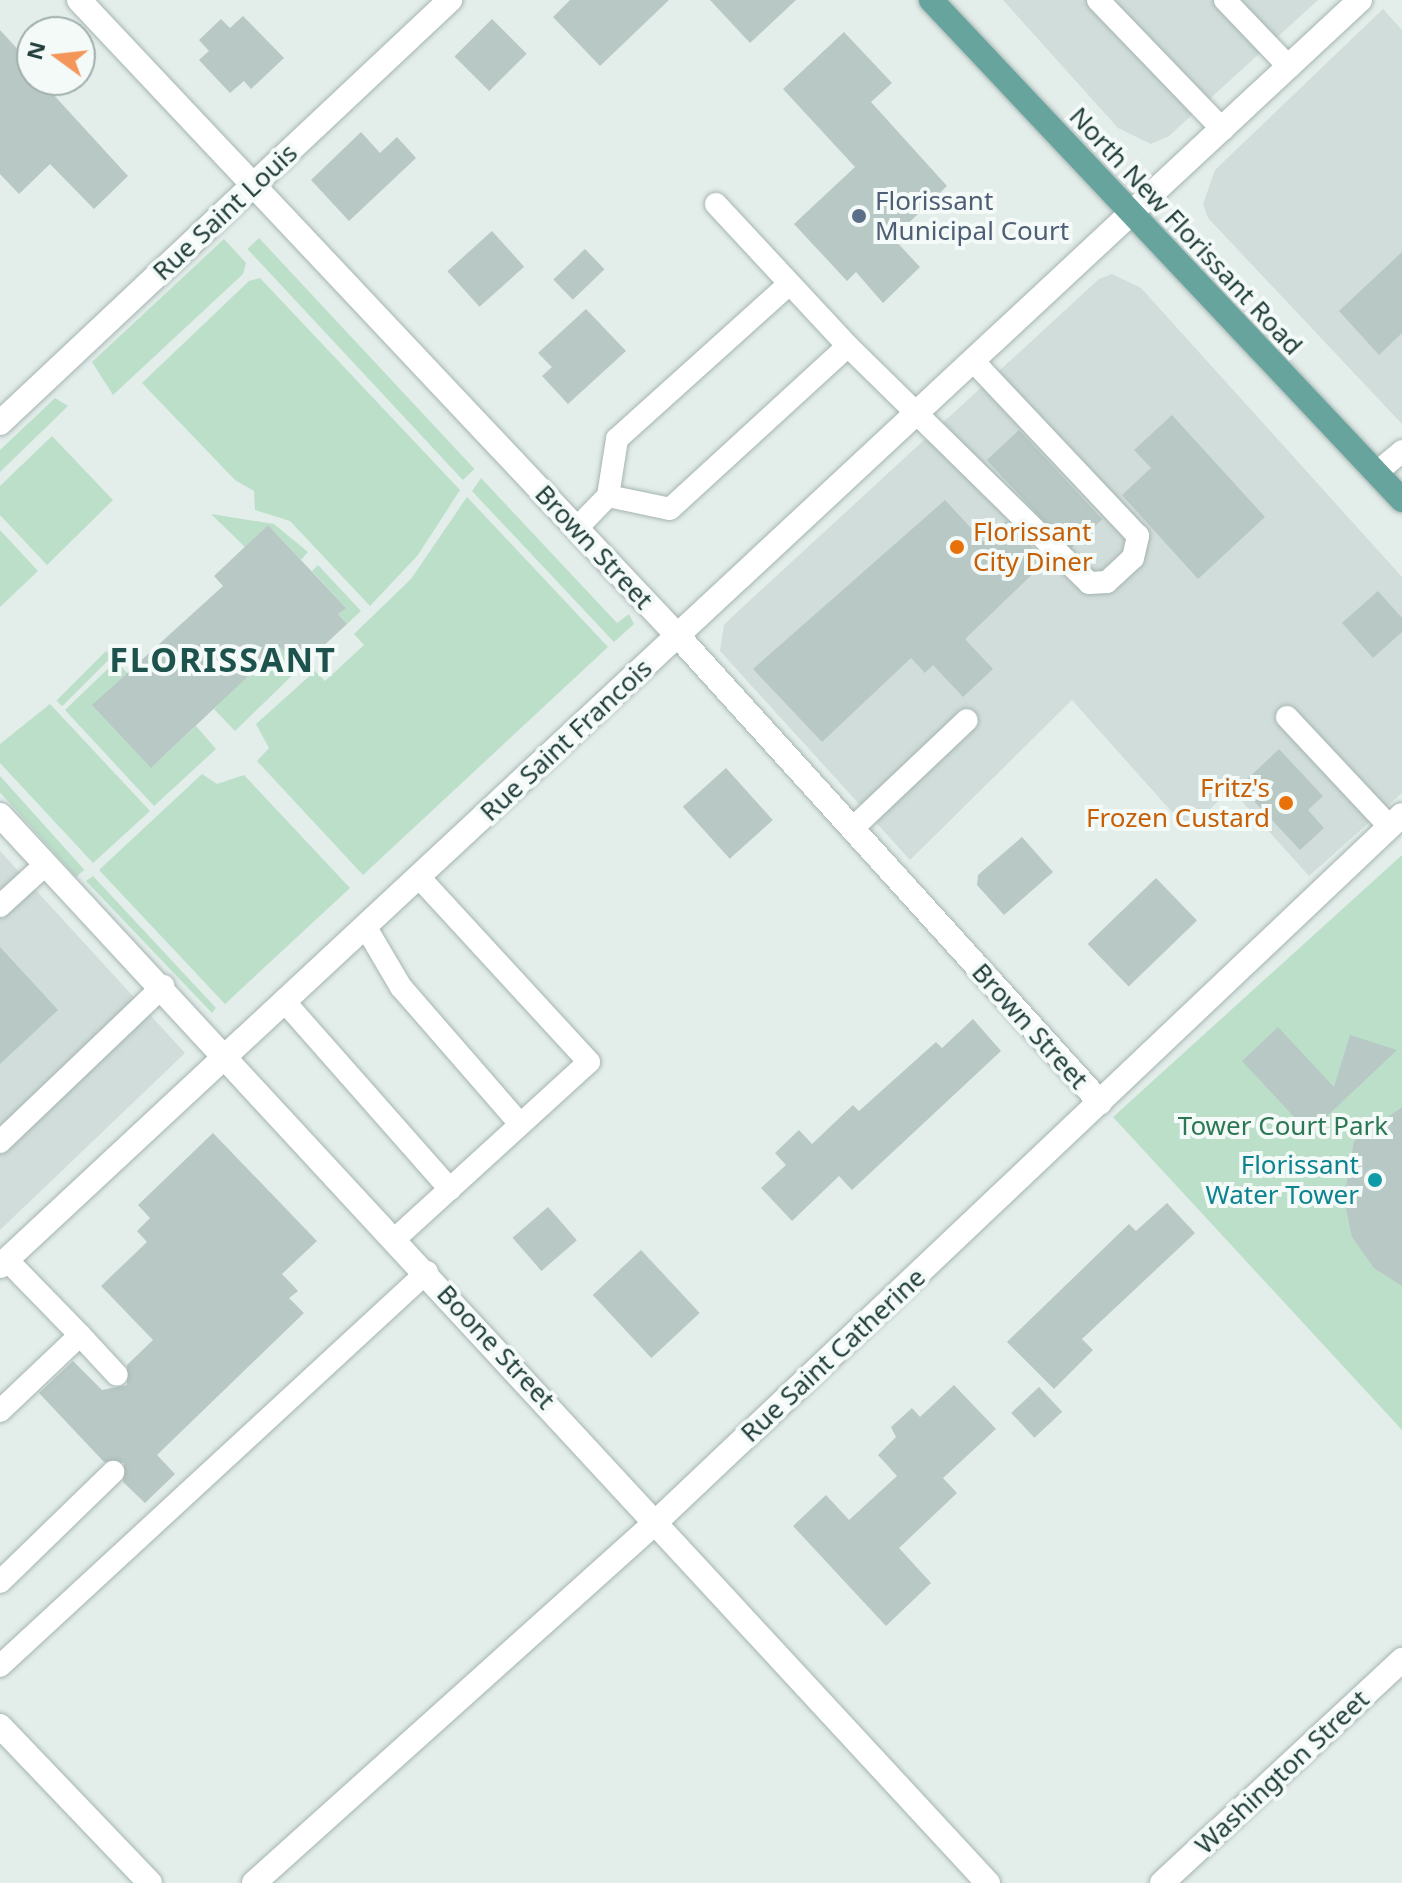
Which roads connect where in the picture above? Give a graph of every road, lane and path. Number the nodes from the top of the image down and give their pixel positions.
1 (79, 0) edge
2 (450, 0) edge
3 (931, 0) edge
4 (1098, 0) edge
5 (1225, 0) edge
6 (1348, 4) edge
7 (1289, 67) junction
8 (1223, 130) junction
9 (253, 187) junction
10 (716, 204) dead end
11 (1132, 215) junction
12 (789, 284) junction
13 (848, 346) junction
14 (974, 362) junction
15 (917, 415) junction
16 (0, 423) edge
17 (1402, 451) edge
18 (1376, 473) junction
19 (608, 496) junction
20 (1402, 500) edge
21 (577, 528) junction
22 (678, 636) junction
23 (1287, 717) dead end
24 (967, 720) dead end
25 (0, 815) edge
26 (1396, 821) edge
27 (852, 829) junction
28 (46, 864) junction
29 (419, 877) junction
30 (0, 906) edge
31 (365, 926) junction
32 (163, 986) junction
33 (284, 1001) junction
34 (227, 1054) junction
35 (1100, 1102) junction
36 (520, 1124) junction
37 (0, 1142) edge
38 (450, 1189) junction
39 (396, 1238) junction
40 (4, 1263) edge
41 (427, 1272) junction
42 (80, 1335) junction
43 (117, 1375) dead end
44 (0, 1411) edge
45 (113, 1472) dead end
46 (657, 1521) junction
47 (0, 1582) edge
48 (1402, 1660) edge
49 (0, 1666) edge
50 (0, 1726) edge
51 (150, 1883) edge
52 (254, 1883) edge
53 (988, 1883) edge
54 (1162, 1883) edge

1 - 9 street, Brown Street
2 - 9 street, Rue Saint Louis
3 - 11 main road, North New Florissant Road
4 - 8 lane
5 - 7 lane
6 - 7 street, Rue Saint Francois
7 - 8 street, Rue Saint Francois
8 - 11 street, Rue Saint Francois
9 - 16 street, Rue Saint Louis
9 - 21 street, Brown Street
10 - 12 lane
11 - 14 street, Rue Saint Francois
11 - 18 main road, North New Florissant Road
12 - 13 lane
12 - 19 lane
13 - 15 lane
13 - 19 lane
14 - 15 street, Rue Saint Francois
14 - 15 lane
15 - 22 street, Rue Saint Francois
17 - 18 lane
18 - 20 main road, North New Florissant Road
19 - 21 lane
21 - 22 street, Brown Street
22 - 27 street, Brown Street
22 - 29 street, Rue Saint Francois
23 - 26 lane
24 - 27 lane
25 - 28 street, Boone Street
26 - 35 street, Rue Saint Catherine
27 - 35 street, Brown Street
28 - 30 lane
28 - 32 street, Boone Street
29 - 31 street, Rue Saint Francois
29 - 36 lane
31 - 33 street, Rue Saint Francois
31 - 36 lane
32 - 34 street, Boone Street
32 - 37 lane
33 - 34 street, Rue Saint Francois
33 - 38 lane
34 - 39 street, Boone Street
34 - 40 street, Rue Saint Francois
35 - 46 street, Rue Saint Catherine
36 - 38 lane
38 - 39 lane
39 - 41 street, Boone Street
40 - 42 lane
41 - 46 street, Boone Street
41 - 49 lane
42 - 43 lane
42 - 44 lane
45 - 47 lane
46 - 52 street, Rue Saint Catherine
46 - 53 street, Boone Street
48 - 54 street, Washington Street
50 - 51 street

